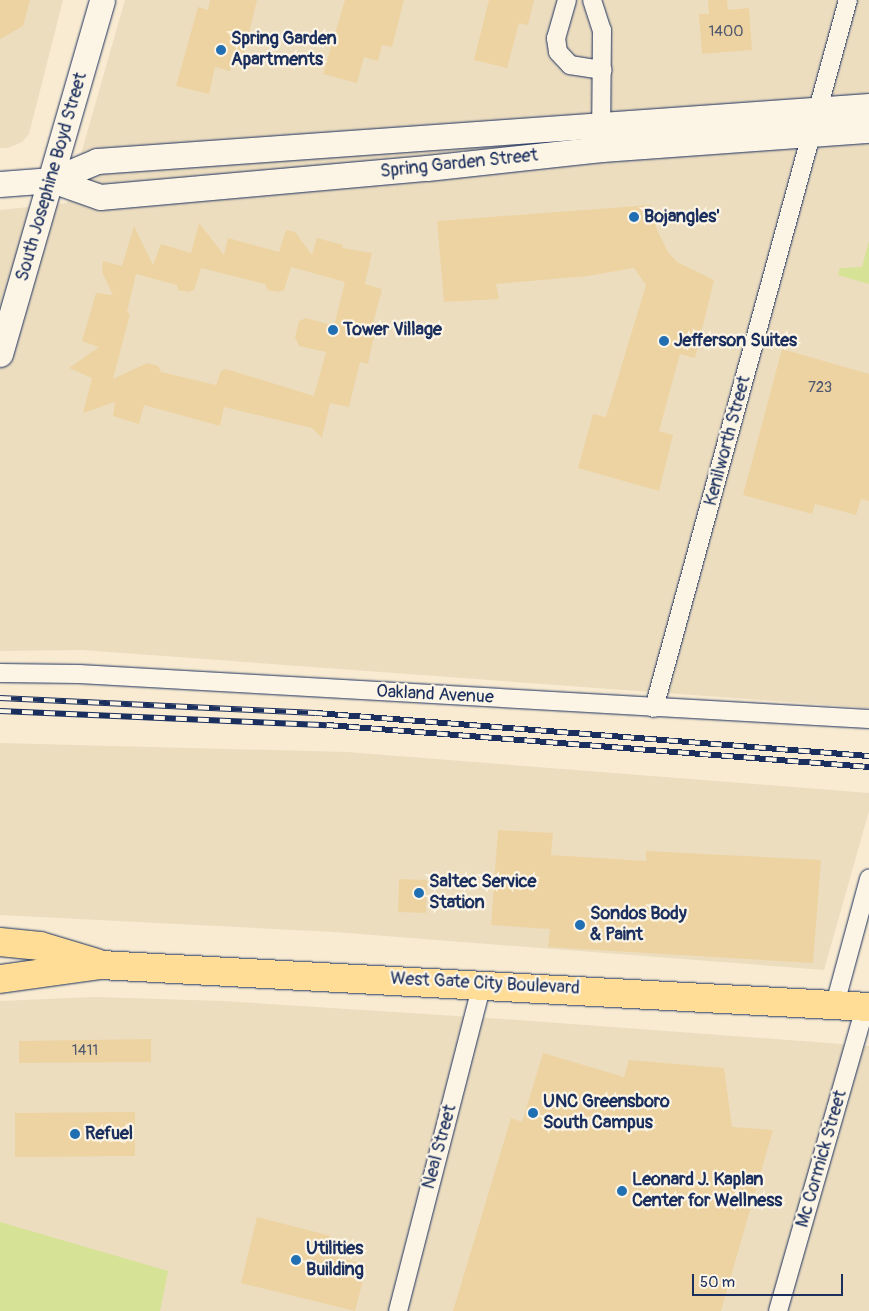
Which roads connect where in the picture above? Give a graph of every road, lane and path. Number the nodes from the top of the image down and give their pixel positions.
1 (102, 0) edge
2 (567, 0) edge
3 (592, 0) edge
4 (848, 0) edge
5 (603, 70) junction
6 (869, 106) edge
7 (818, 111) junction
8 (869, 130) edge
9 (812, 135) junction
10 (601, 137) junction
11 (52, 180) junction
12 (0, 184) edge
13 (0, 354) edge
14 (0, 673) edge
15 (654, 708) junction
16 (869, 719) edge
17 (869, 879) edge
18 (0, 942) edge
19 (101, 965) junction
20 (0, 979) edge
21 (482, 984) junction
22 (835, 1004) junction
23 (867, 1007) edge
24 (398, 1311) edge
25 (778, 1311) edge

1 - 11 main road, South Josephine Boyd Street
2 - 5 street
3 - 5 street
4 - 7 street, Kenilworth Street
5 - 10 street
6 - 7 main road, Spring Garden Street
7 - 9 street, Kenilworth Street
7 - 10 main road, Spring Garden Street
8 - 9 main road, Spring Garden Street
9 - 10 main road, Spring Garden Street
9 - 15 street, Kenilworth Street
10 - 11 main road, Spring Garden Street
10 - 11 main road, Spring Garden Street
11 - 12 main road, Spring Garden Street
11 - 13 main road, South Josephine Boyd Street
14 - 15 street, Oakland Avenue
15 - 16 street, Oakland Avenue
17 - 22 street
18 - 19 main road, West Gate City Boulevard
19 - 20 main road, West Gate City Boulevard
19 - 21 main road, West Gate City Boulevard
21 - 22 main road, West Gate City Boulevard
21 - 24 street, Neal Street
22 - 23 main road, West Gate City Boulevard
23 - 25 street, Mc Cormick Street

